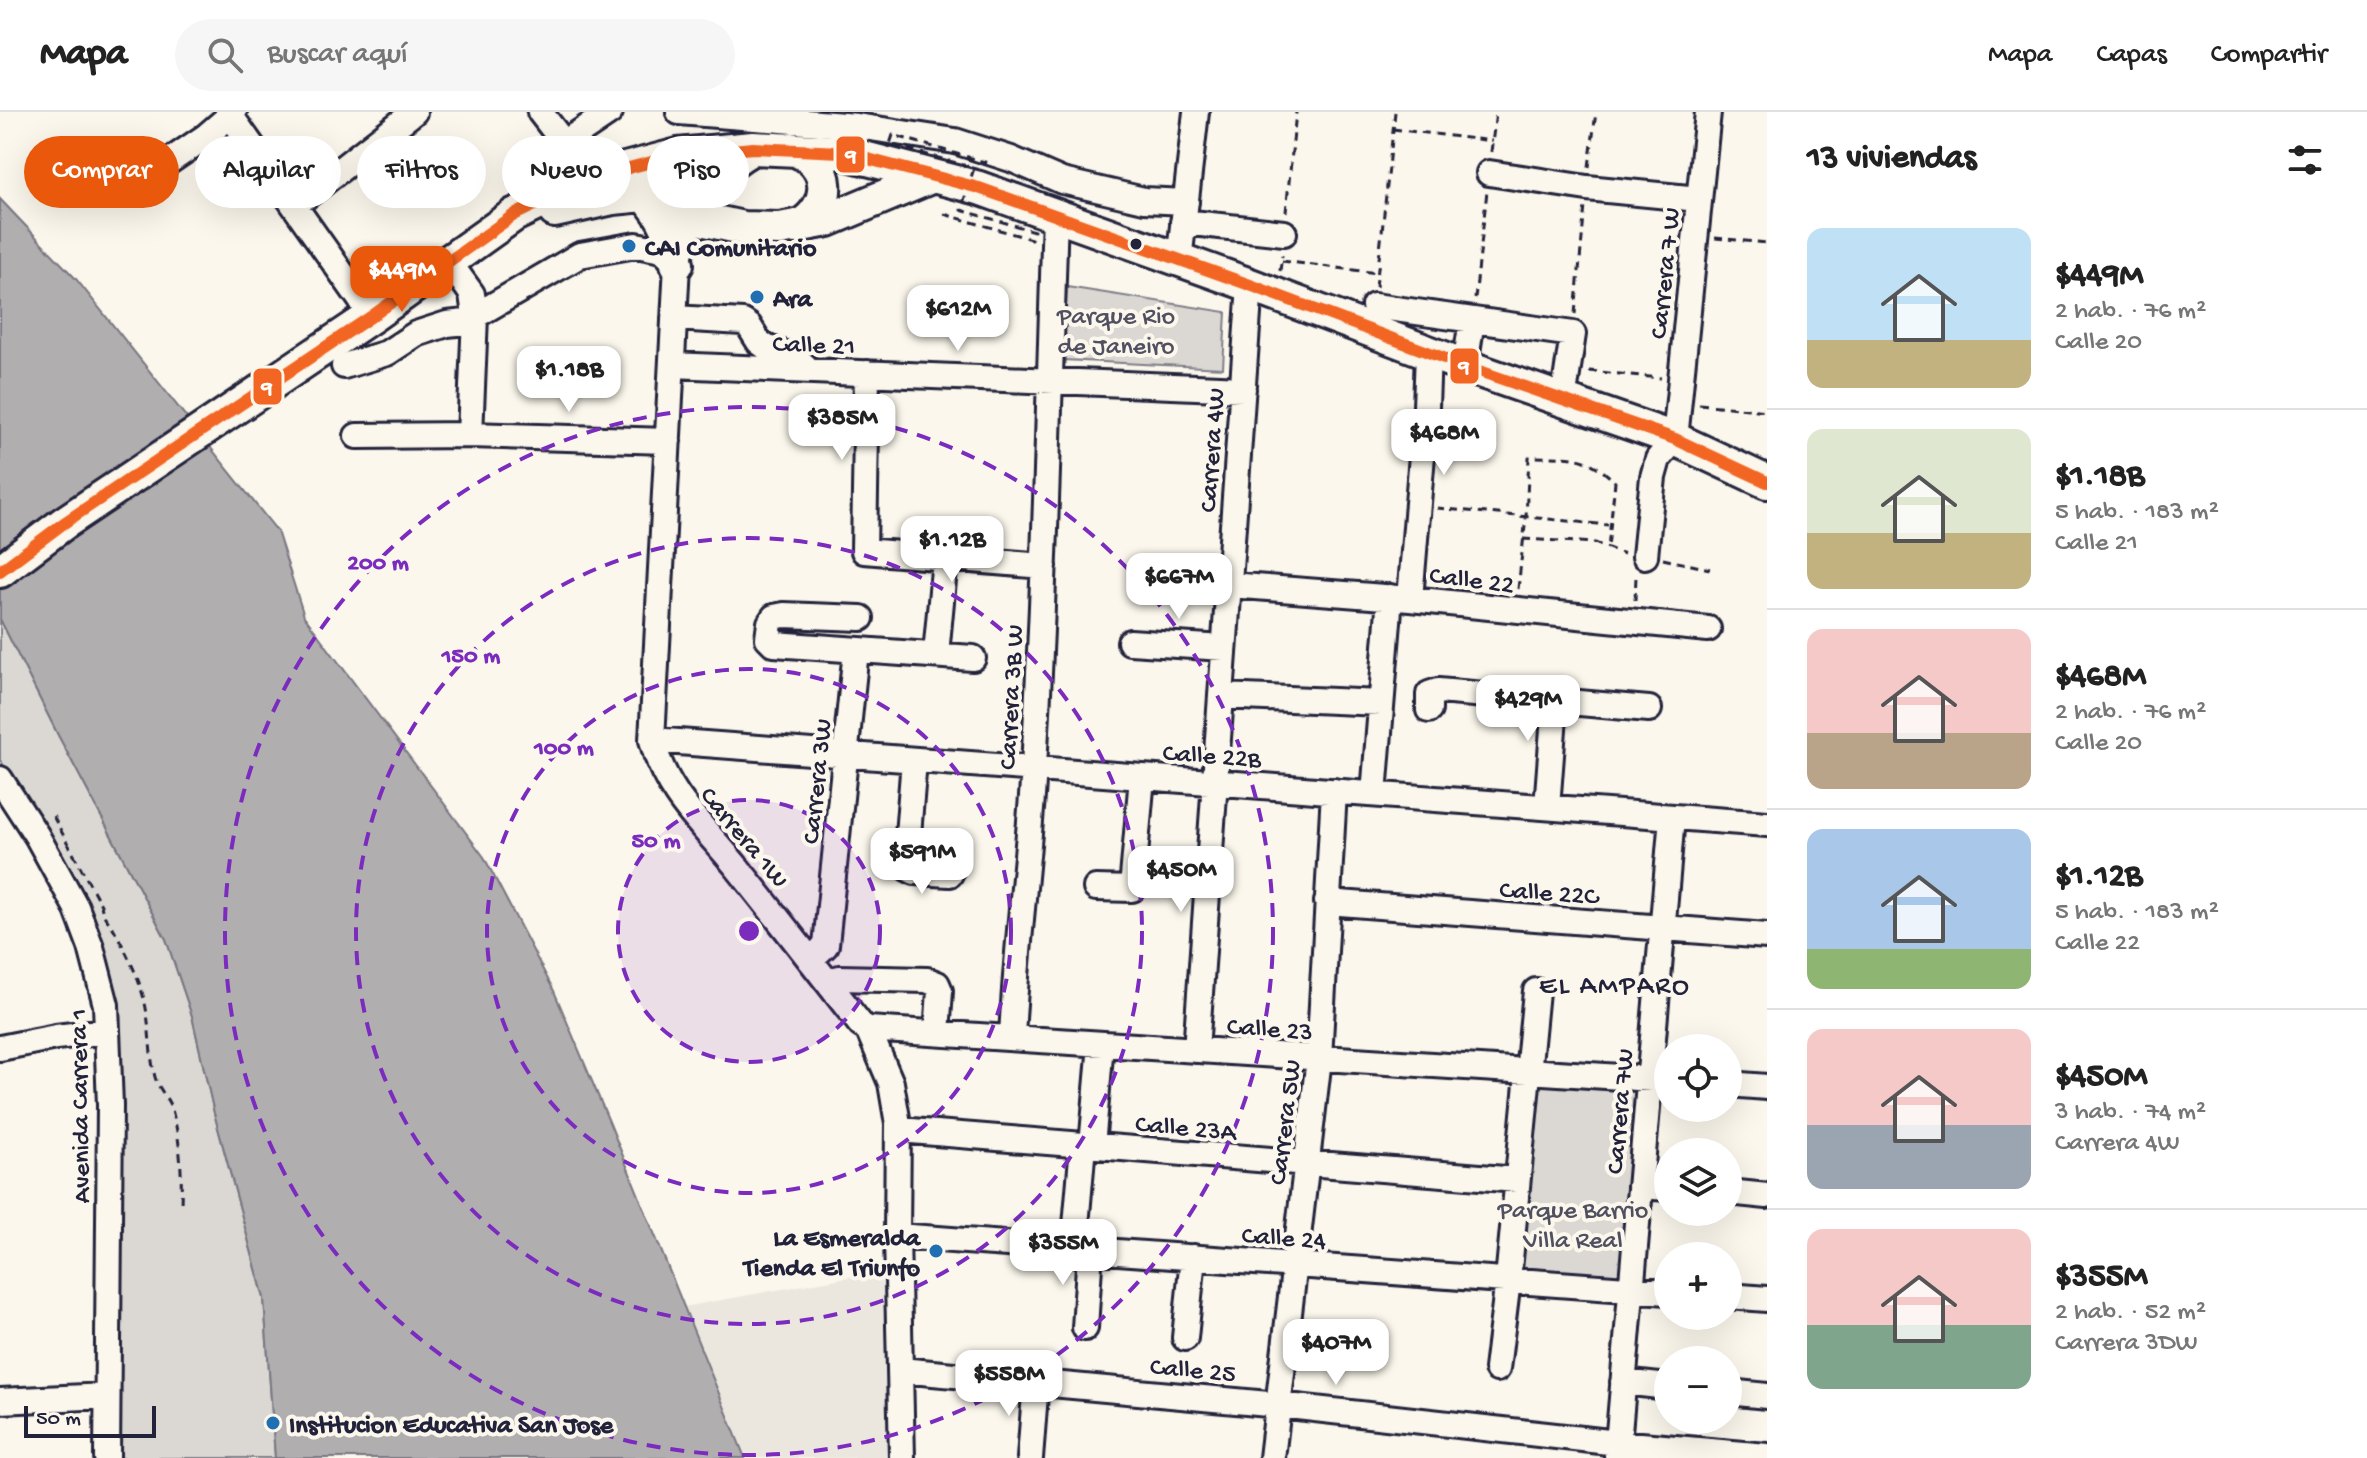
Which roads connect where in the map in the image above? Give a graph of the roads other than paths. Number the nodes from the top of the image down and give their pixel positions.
1 (414, 112) edge
2 (540, 112) edge
3 (610, 112) edge
4 (678, 112) edge
5 (1196, 112) edge
6 (1708, 112) edge
7 (231, 113) edge
8 (857, 119) edge
9 (247, 136) edge
10 (559, 136) edge
11 (574, 136) edge
12 (678, 136) edge
13 (749, 148) edge
14 (753, 148) junction
15 (792, 149) junction
16 (179, 155) edge
17 (341, 169) edge
18 (1489, 173) road end
19 (933, 176) junction
20 (644, 195) junction
21 (1699, 199) junction
22 (297, 208) edge
23 (529, 208) edge
24 (1184, 212) junction
25 (1055, 214) junction
26 (692, 217) junction
27 (798, 227) junction
28 (743, 228) junction
29 (1284, 233) road end
30 (1179, 261) junction
31 (444, 264) junction
32 (677, 264) junction
33 (1264, 291) junction
34 (1374, 306) road end
35 (372, 316) junction
36 (475, 318) junction
37 (674, 318) junction
38 (1472, 320) junction
39 (344, 350) junction
40 (1428, 352) junction
41 (672, 365) junction
42 (1465, 366) junction
43 (810, 371) junction
44 (867, 373) junction
45 (1049, 381) junction
46 (1243, 389) junction
47 (1563, 401) junction
48 (470, 435) junction
49 (357, 436) dead end
50 (1675, 439) junction
51 (668, 441) junction
52 (1767, 482) edge
53 (1641, 556) road end
54 (945, 559) junction
55 (1044, 566) junction
56 (0, 571) edge
57 (1229, 585) junction
58 (1400, 598) junction
59 (861, 618) dead end
60 (1708, 629) dead end
61 (1130, 642) dead end
62 (1224, 648) junction
63 (856, 650) junction
64 (936, 654) junction
65 (973, 658) dead end
66 (1221, 696) junction
67 (1381, 703) junction
68 (1555, 703) junction
69 (1649, 709) dead end
70 (1429, 710) dead end
71 (652, 740) junction
72 (846, 755) junction
73 (914, 760) junction
74 (1034, 769) junction
75 (1142, 777) junction
76 (0, 779) edge
77 (1215, 782) junction
78 (1334, 791) junction
79 (1374, 794) junction
80 (1547, 807) junction
81 (1672, 817) junction
82 (1767, 824) edge
83 (950, 874) dead end
84 (1096, 888) dead end
85 (1327, 902) junction
86 (1662, 928) junction
87 (1767, 936) edge
88 (810, 960) junction
89 (830, 984) junction
90 (1536, 991) dead end
91 (868, 1029) junction
92 (107, 1031) junction
93 (937, 1033) junction
94 (1660, 1034) edge
95 (1012, 1038) junction
96 (1101, 1044) junction
97 (0, 1048) edge
98 (1196, 1050) junction
99 (1319, 1058) junction
100 (1527, 1071) junction
101 (1654, 1080) edge
102 (1742, 1085) edge
103 (1767, 1087) edge
104 (1654, 1108) edge
105 (899, 1130) junction
106 (1087, 1146) junction
107 (1306, 1163) junction
108 (1517, 1180) junction
109 (1640, 1186) junction
110 (1654, 1187) edge
111 (1742, 1193) edge
112 (1767, 1196) edge
113 (897, 1236) junction
114 (1082, 1249) junction
115 (1193, 1257) junction
116 (1295, 1265) junction
117 (1508, 1280) junction
118 (1631, 1289) junction
119 (1654, 1291) edge
120 (1742, 1297) edge
121 (1767, 1299) edge
122 (1085, 1328) dead end
123 (1185, 1338) dead end
124 (1497, 1369) dead end
125 (900, 1370) junction
126 (1036, 1381) junction
127 (1623, 1382) junction
128 (1654, 1385) edge
129 (1742, 1393) edge
130 (107, 1396) junction
131 (1767, 1396) edge
132 (0, 1401) edge
133 (1279, 1405) junction
134 (1617, 1450) edge
135 (1767, 1456) edge
136 (107, 1458) edge
137 (902, 1458) edge
138 (1030, 1458) edge
139 (1272, 1458) edge

1 - 17 street
2 - 10 street
3 - 11 street
4 - 8 street
4 - 12 street
5 - 24 street
6 - 21 street, Carrera 7 W
7 - 9 street
7 - 16 street
8 - 24 street
13 - 14 main road
14 - 15 main road
14 - 26 main road
15 - 19 main road
15 - 27 main road
18 - 21 street
19 - 25 main road
19 - 27 main road
20 - 26 main road
20 - 31 main road
20 - 32 main road
21 - 50 street, Carrera 7 W
22 - 35 street
23 - 31 main road
24 - 29 street
24 - 30 street
25 - 30 main road
25 - 45 street, Carrera 3B W
26 - 28 main road
26 - 32 street, Carrera 1W
27 - 28 main road
28 - 32 main road
30 - 33 main road
31 - 35 main road
31 - 36 street
32 - 36 street
32 - 37 street, Carrera 1W
33 - 40 main road
33 - 46 street, Carrera 4W
34 - 38 street
35 - 39 main road
36 - 39 street
36 - 48 street
37 - 41 street, Carrera 1W
37 - 43 street
38 - 42 street
38 - 47 street
39 - 56 main road
40 - 42 main road
40 - 58 street
41 - 43 street, Calle 21
41 - 51 street, Carrera 1W
42 - 47 main road
43 - 44 street, Calle 21
44 - 45 street, Calle 21
44 - 54 street
45 - 46 street, Calle 21
45 - 55 street, Carrera 3B W
46 - 57 street, Carrera 4W
47 - 50 main road
48 - 49 street
48 - 51 street
50 - 52 main road
50 - 53 street
51 - 71 street, Carrera 1W
54 - 55 street
54 - 64 street
55 - 74 street, Carrera 3B W
57 - 58 street, Calle 22
57 - 62 street, Carrera 4W
58 - 60 street, Calle 22
58 - 67 street
59 - 63 street
61 - 62 street
62 - 66 street, Carrera 4W
63 - 64 street
63 - 72 street, Carrera 3W
64 - 65 street
66 - 67 street
66 - 77 street, Carrera 4W
67 - 79 street
68 - 69 street
68 - 70 street
68 - 80 street
71 - 72 street, Calle 22B
71 - 88 street, Carrera 1W
72 - 73 street, Calle 22B
72 - 88 street, Carrera 3W
73 - 74 street, Calle 22B
73 - 83 street
74 - 75 street, Calle 22B
74 - 95 street, Carrera 3B W
75 - 77 street, Calle 22B
75 - 84 street
76 - 92 street, Avenida Carrera 1
77 - 78 street, Calle 22B
77 - 98 street, Carrera 4W
78 - 79 street, Calle 22B
78 - 85 street, Carrera 5W
79 - 80 street, Calle 22B
80 - 81 street, Calle 22B
81 - 82 street, Calle 22B
81 - 86 street, Carrera 7W
85 - 86 street, Calle 22C
85 - 99 street, Carrera 5W
86 - 87 street, Calle 22C
86 - 94 street, Carrera 7W
88 - 89 street, Carrera 1W
89 - 91 street, Carrera 1W
89 - 93 street
90 - 100 street
91 - 93 street, Calle 23
91 - 105 street, Carrera 1W
92 - 97 street
92 - 130 street, Avenida Carrera 1
93 - 95 street, Calle 23
95 - 96 street, Calle 23
96 - 98 street, Calle 23
96 - 106 street
98 - 99 street, Calle 23
99 - 100 street, Calle 23
99 - 107 street, Carrera 5W
100 - 101 street, Calle 23
100 - 108 street
102 - 103 street
104 - 109 street, Carrera 7W
105 - 106 street, Calle 23A
105 - 113 street, Carrera 1W
106 - 107 street, Calle 23A
106 - 114 street
107 - 108 street, Calle 23A
107 - 116 street, Carrera 5W
108 - 117 street
109 - 110 street
109 - 118 street, Carrera 7W
111 - 112 street
113 - 114 street, Calle 24
113 - 125 street, Carrera 1W
114 - 115 street, Calle 24
114 - 122 street
115 - 116 street, Calle 24
115 - 123 street
116 - 117 street, Calle 24
116 - 133 street, Carrera 5W
117 - 118 street, Calle 24
117 - 124 street
118 - 119 street, Calle 24
118 - 127 street, Carrera 7W
120 - 121 street
125 - 126 street, Calle 25
125 - 137 street, Carrera 1W
126 - 133 street, Calle 25
126 - 138 street
127 - 128 street
127 - 134 street, Carrera 7W
129 - 131 street
130 - 132 street
130 - 136 street, Avenida Carrera 1
133 - 134 street, Calle 25
133 - 139 street, Carrera 5W
134 - 135 street, Calle 25

